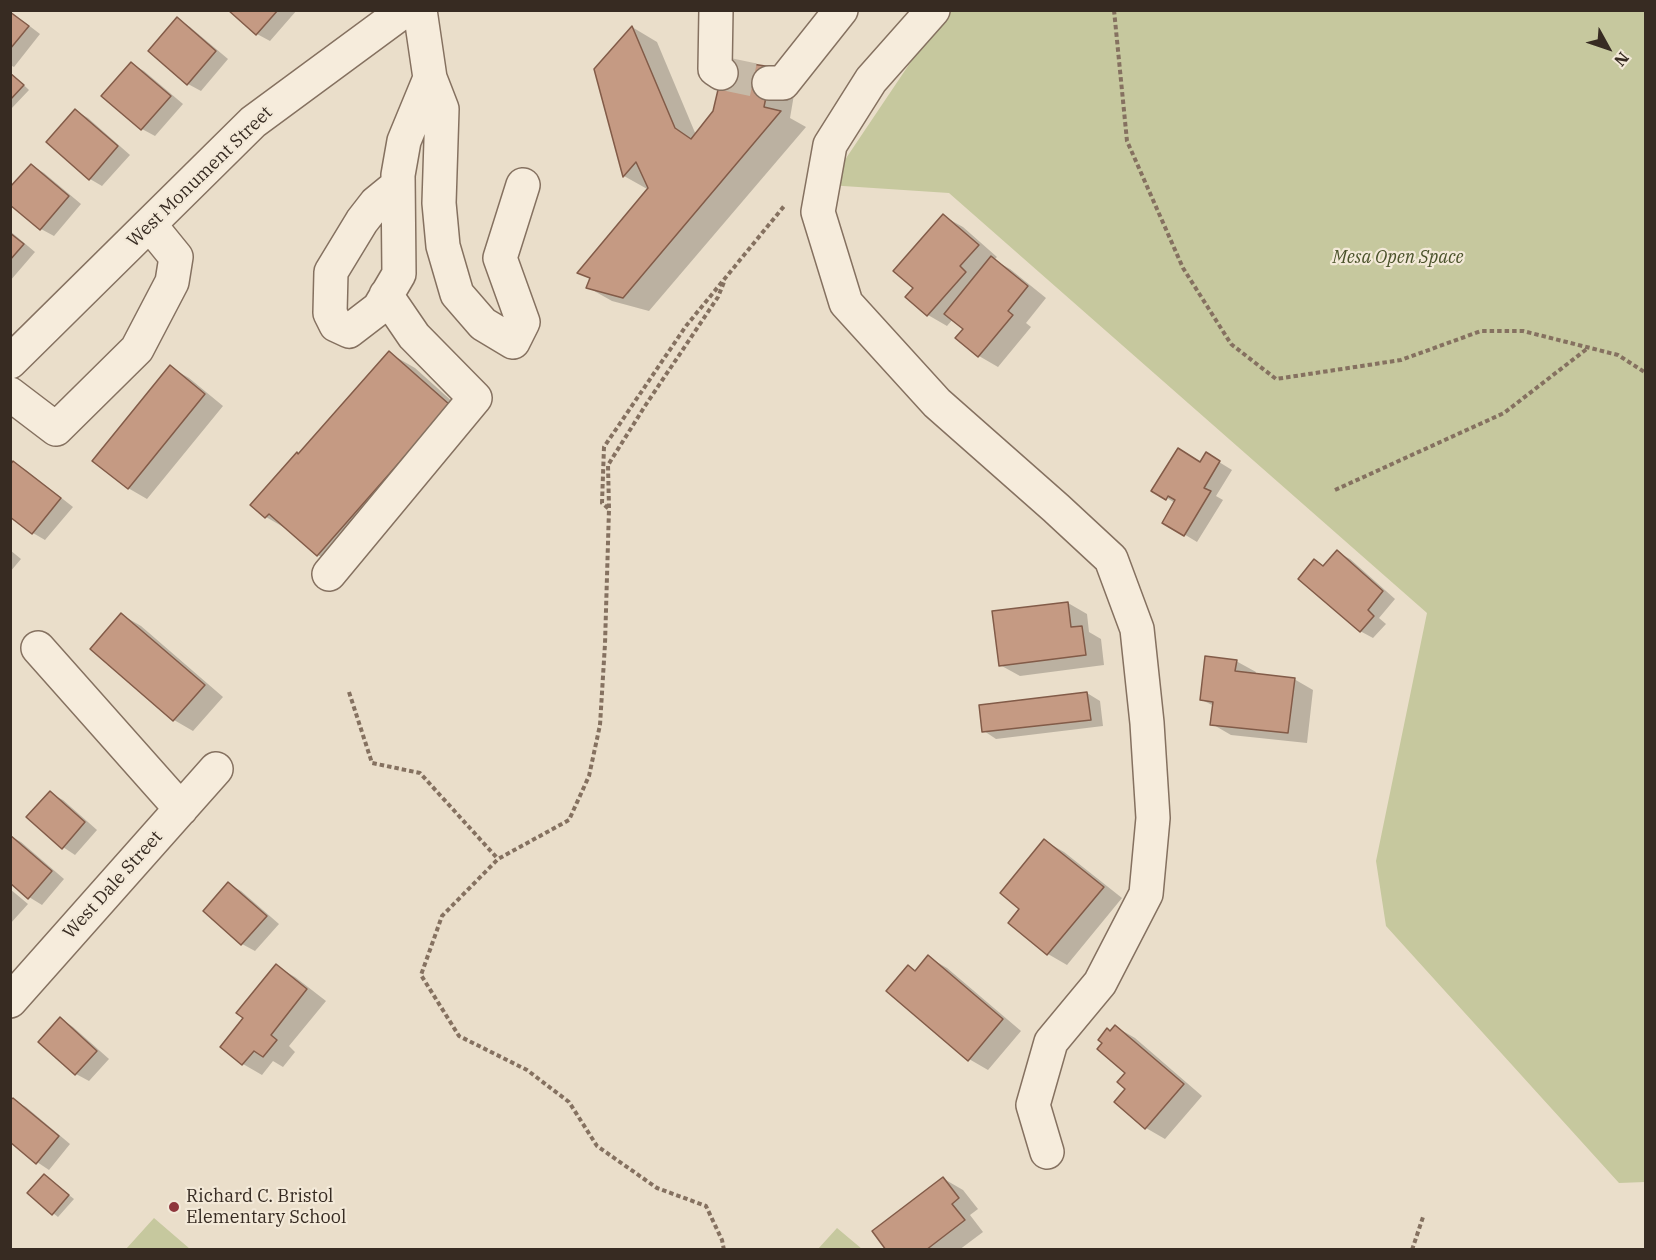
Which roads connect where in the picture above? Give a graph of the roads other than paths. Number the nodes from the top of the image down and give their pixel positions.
1 (405, 10) edge
2 (420, 10) edge
3 (716, 10) edge
4 (841, 10) edge
5 (933, 10) edge
6 (721, 73) dead end
7 (430, 78) junction
8 (769, 83) tunnel mouth
9 (398, 185) junction
10 (523, 185) dead end
11 (150, 225) junction
12 (386, 296) junction
13 (10, 362) edge
14 (10, 394) edge
15 (329, 574) dead end
16 (38, 648) dead end
17 (216, 769) dead end
18 (181, 808) junction
19 (10, 1001) edge
20 (1047, 1152) dead end

1 - 11 street, West Monument Street
2 - 7 street
3 - 6 street
4 - 8 street
5 - 20 street
7 - 9 street
7 - 10 street
9 - 12 street
9 - 12 street
11 - 13 street, West Monument Street
11 - 14 street
12 - 15 street
16 - 18 street
17 - 18 street, West Dale Street
18 - 19 street, West Dale Street

